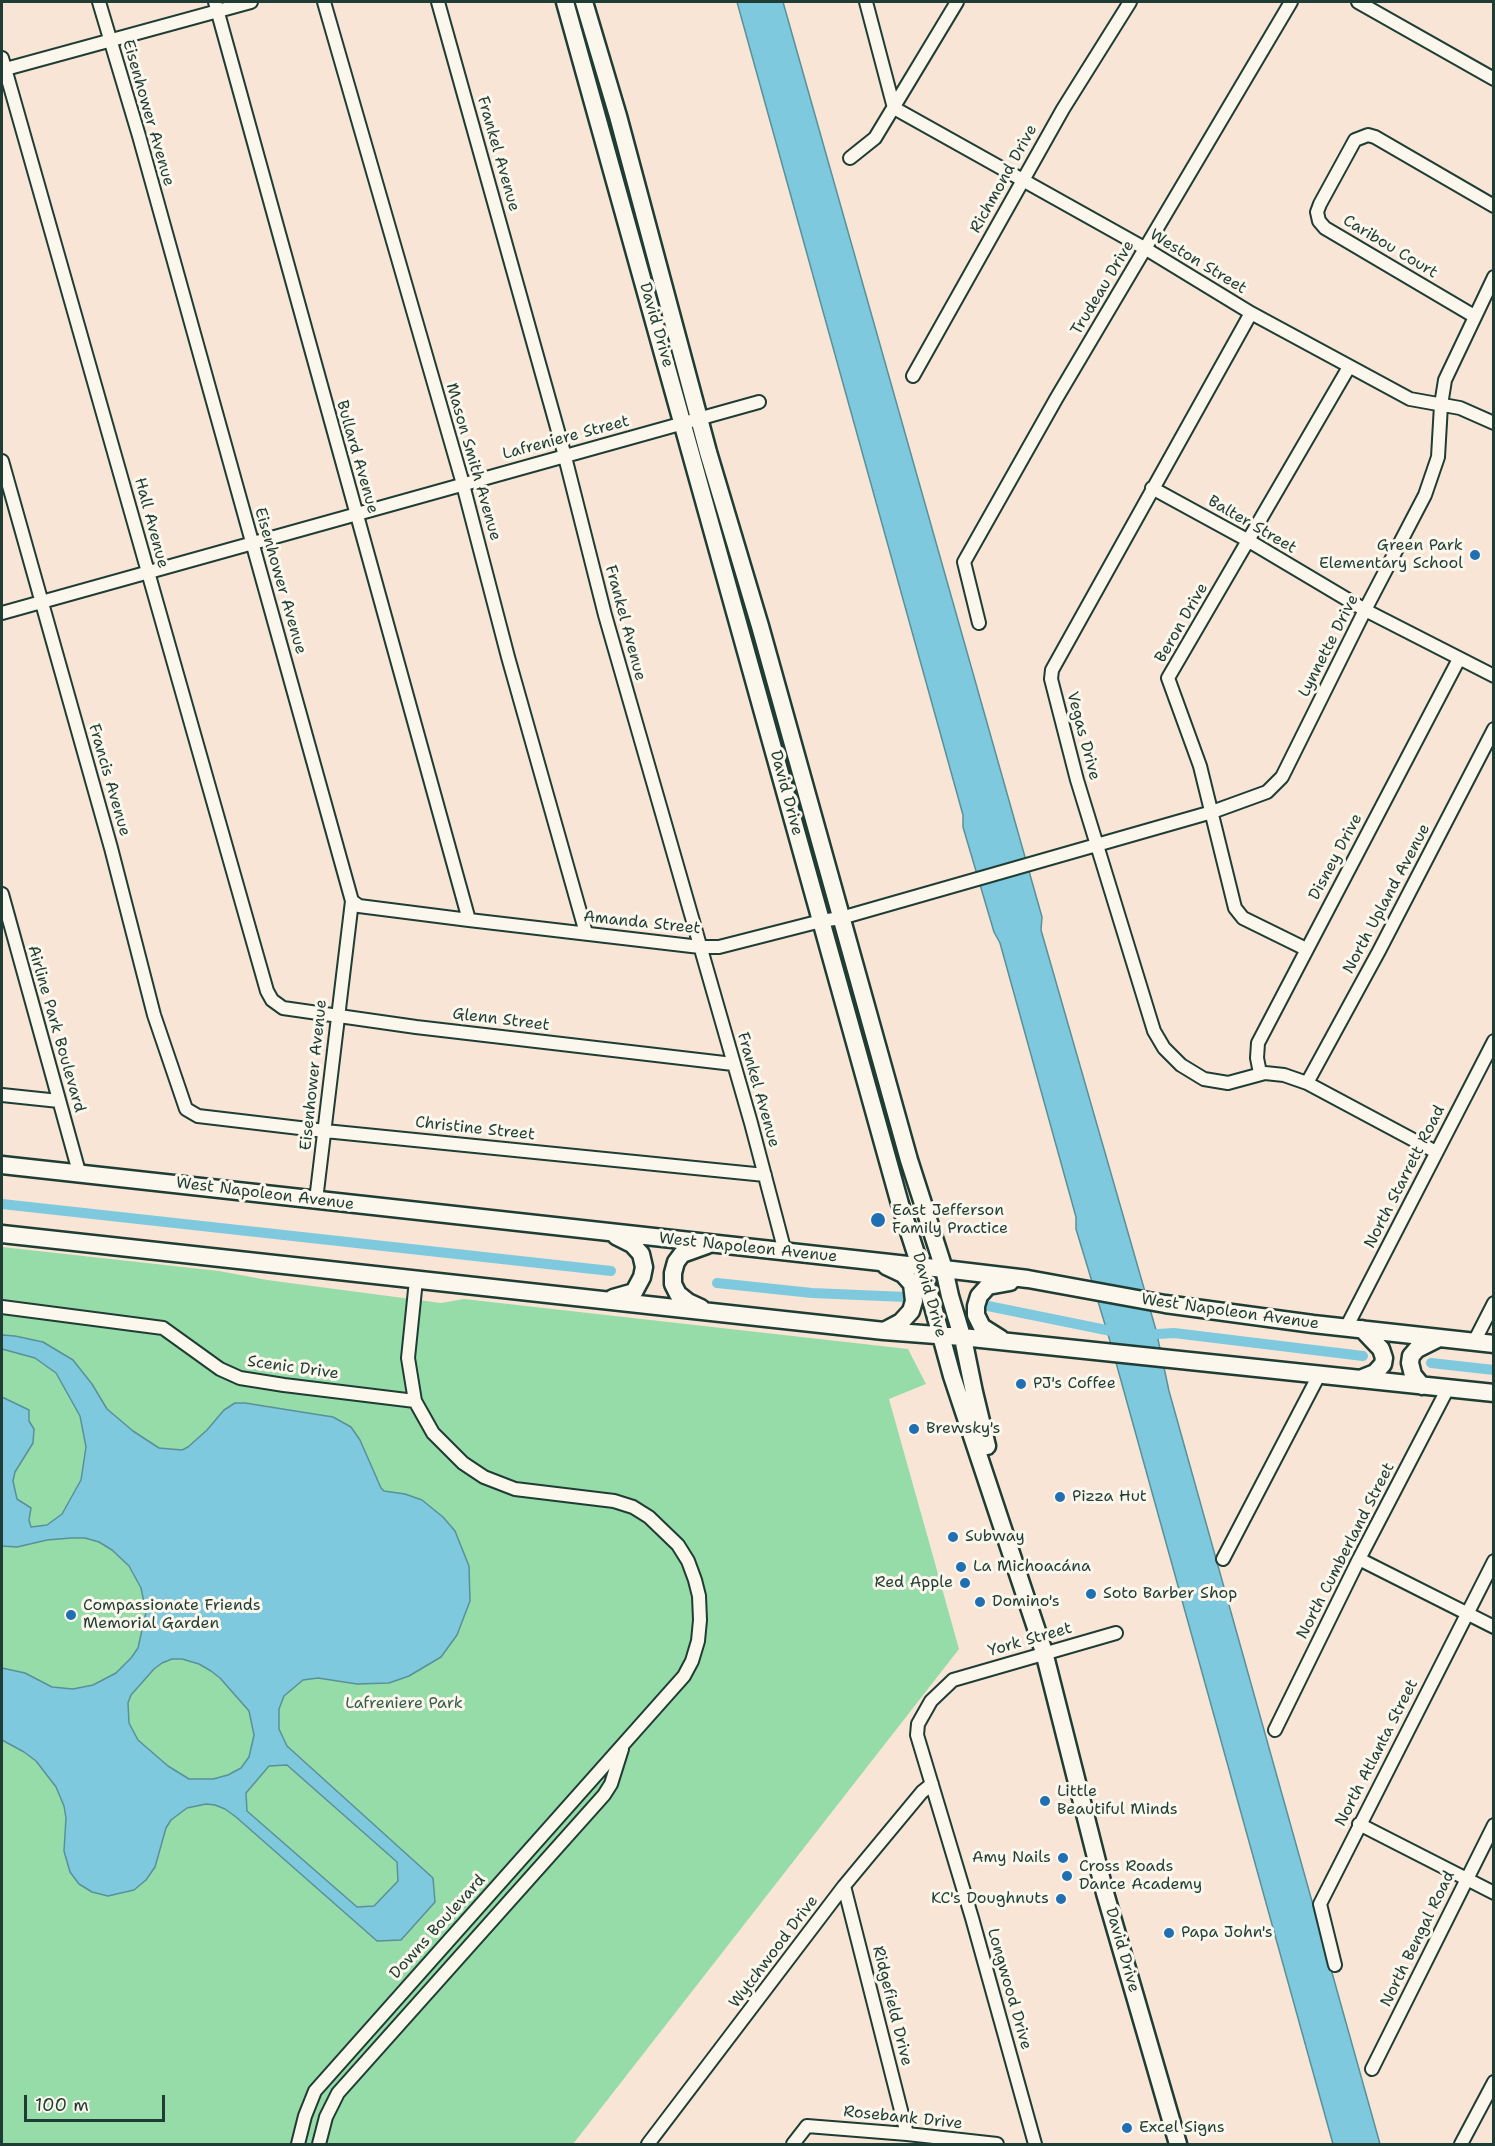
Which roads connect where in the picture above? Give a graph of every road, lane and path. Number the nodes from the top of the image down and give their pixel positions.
1 (99, 2) edge
2 (251, 2) edge
3 (324, 2) edge
4 (438, 2) edge
5 (565, 2) edge
6 (584, 2) edge
7 (866, 2) edge
8 (957, 2) edge
9 (1130, 2) edge
10 (1291, 2) edge
11 (1358, 2) edge
12 (217, 6) edge
13 (110, 39) junction
14 (3, 66) edge
15 (1494, 79) edge
16 (894, 108) junction
17 (850, 158) dead end
18 (1023, 179) junction
19 (1494, 206) edge
20 (1146, 249) junction
21 (1494, 277) edge
22 (1251, 313) junction
23 (1474, 316) junction
24 (1349, 366) junction
25 (913, 376) dead end
26 (759, 402) dead end
27 (1441, 405) junction
28 (691, 421) junction
29 (1494, 423) edge
30 (564, 455) junction
31 (2, 461) edge
32 (463, 483) junction
33 (1152, 488) junction
34 (356, 514) junction
35 (1249, 541) junction
36 (251, 542) junction
37 (147, 571) junction
38 (41, 601) junction
39 (1365, 610) junction
40 (2, 613) edge
41 (979, 623) dead end
42 (1458, 658) junction
43 (771, 664) junction
44 (752, 669) junction
45 (1494, 676) edge
46 (1494, 729) edge
47 (1212, 812) junction
48 (1097, 844) junction
49 (1028, 865) joint
50 (2, 894) edge
51 (352, 901) junction
52 (841, 918) junction
53 (469, 920) junction
54 (821, 921) junction
55 (586, 933) junction
56 (700, 947) junction
57 (1306, 949) junction
58 (270, 997) joint
59 (337, 1015) junction
60 (1494, 1041) edge
61 (733, 1064) junction
62 (1260, 1073) junction
63 (1307, 1083) junction
64 (2, 1095) edge
65 (59, 1101) junction
66 (185, 1108) joint
67 (325, 1131) junction
68 (1436, 1152) junction
69 (2, 1165) edge
70 (79, 1173) junction
71 (765, 1175) junction
72 (316, 1200) junction
73 (608, 1233) junction
74 (2, 1234) edge
75 (711, 1244) junction
76 (785, 1252) junction
77 (879, 1263) junction
78 (921, 1266) junction
79 (945, 1269) junction
80 (1028, 1279) junction
81 (416, 1280) junction
82 (603, 1300) junction
83 (1494, 1303) edge
84 (2, 1307) edge
85 (709, 1311) junction
86 (1354, 1329) junction
87 (884, 1331) junction
88 (941, 1337) junction
89 (962, 1337) junction
90 (1440, 1338) junction
91 (1007, 1342) junction
92 (1474, 1342) junction
93 (1494, 1344) edge
94 (1319, 1375) junction
95 (1359, 1379) junction
96 (1422, 1386) junction
97 (1448, 1388) junction
98 (1494, 1393) edge
99 (415, 1401) junction
100 (1224, 1559) dead end
101 (1359, 1559) junction
102 (1494, 1561) edge
103 (1022, 1580) junction
104 (1467, 1613) junction
105 (1494, 1627) edge
106 (1116, 1633) dead end
107 (1044, 1652) junction
108 (953, 1680) joint
109 (1275, 1730) dead end
110 (624, 1745) junction
111 (932, 1784) junction
112 (1359, 1824) junction
113 (1494, 1825) edge
114 (1466, 1879) junction
115 (844, 1886) junction
116 (1494, 1893) edge
117 (1335, 1965) dead end
118 (1372, 2069) dead end
119 (1494, 2082) edge
120 (907, 2134) junction
121 (298, 2145) edge
122 (319, 2145) edge
123 (648, 2145) edge
124 (793, 2145) edge
125 (997, 2145) edge
126 (1035, 2145) edge
127 (1179, 2145) edge
128 (1461, 2145) edge

1 - 13 street, Eisenhower Avenue
2 - 12 street
3 - 32 street, Mason Smith Avenue
4 - 30 street, Frankel Avenue
5 - 28 main road, David Drive
6 - 28 main road, David Drive
7 - 16 street
8 - 16 street
9 - 18 street, Richmond Drive
10 - 20 street, Trudeau Drive
11 - 15 street
12 - 13 street
12 - 34 street, Bullard Avenue
13 - 14 street
13 - 36 street, Eisenhower Avenue
14 - 37 street, Hall Avenue
16 - 17 street
16 - 18 street, Weston Street
18 - 20 street, Weston Street
18 - 25 street, Richmond Drive
19 - 23 street, Caribou Court
20 - 22 street, Weston Street
20 - 41 street, Trudeau Drive
21 - 23 street, Lynnette Drive
22 - 24 street, Weston Street
22 - 33 street, Vegas Drive
23 - 27 street, Lynnette Drive
24 - 27 street, Weston Street
24 - 35 street, Beron Drive
26 - 28 street, Lafreniere Street
27 - 29 street, Weston Street
27 - 39 street, Lynnette Drive
28 - 30 street, Lafreniere Street
28 - 43 main road, David Drive
28 - 44 main road, David Drive
30 - 32 street, Lafreniere Street
30 - 56 street, Frankel Avenue
31 - 38 street, Francis Avenue
32 - 34 street, Lafreniere Street
32 - 55 street, Mason Smith Avenue
33 - 35 street, Balter Street
33 - 48 street, Vegas Drive
34 - 36 street, Lafreniere Street
34 - 53 street, Bullard Avenue
35 - 39 street, Balter Street
35 - 47 street, Beron Drive
36 - 37 street, Lafreniere Street
36 - 51 street, Eisenhower Avenue
37 - 38 street, Lafreniere Street
37 - 58 street, Hall Avenue
38 - 40 street, Lafreniere Street
38 - 66 street, Francis Avenue
39 - 42 street, Balter Street
39 - 47 street, Lynnette Drive
42 - 45 street, Balter Street
42 - 57 street, Disney Drive
43 - 44 main road
43 - 52 main road, David Drive
44 - 54 main road, David Drive
46 - 63 street, North Upland Avenue
47 - 48 street, Lynnette Drive
47 - 57 street, Beron Drive
48 - 49 street, Lynnette Drive
48 - 62 street, Vegas Drive
49 - 52 street, Amanda Street
50 - 65 street, Airline Park Boulevard
51 - 53 street, Amanda Street
51 - 59 street, Eisenhower Avenue
52 - 54 street, Amanda Street
52 - 79 main road, David Drive
53 - 55 street, Amanda Street
54 - 56 street, Amanda Street
54 - 78 main road, David Drive
55 - 56 street, Amanda Street
56 - 61 street, Frankel Avenue
57 - 62 street, Disney Drive
58 - 59 street, Glenn Street
59 - 61 street, Glenn Street
59 - 67 street, Eisenhower Avenue
60 - 68 street, North Starrett Road
61 - 71 street, Frankel Avenue
62 - 63 street, Vegas Drive
63 - 68 street, Vegas Drive
64 - 65 street
65 - 70 street, Airline Park Boulevard
66 - 67 street, Christine Street
67 - 71 street, Christine Street
67 - 72 street, Eisenhower Avenue
68 - 86 street, North Starrett Road
69 - 70 main road, West Napoleon Avenue
70 - 72 main road, West Napoleon Avenue
71 - 76 street, Frankel Avenue
72 - 73 main road, West Napoleon Avenue
73 - 75 main road, West Napoleon Avenue
73 - 82 main road
74 - 81 main road
75 - 76 main road, West Napoleon Avenue
75 - 85 main road
76 - 77 main road, West Napoleon Avenue
77 - 78 main road, West Napoleon Avenue
77 - 87 main road
78 - 79 main road, West Napoleon Avenue
78 - 88 main road, David Drive
79 - 80 main road, West Napoleon Avenue
79 - 89 main road, David Drive
80 - 86 main road, West Napoleon Avenue
80 - 91 main road
81 - 82 main road
81 - 99 street, Downs Boulevard
82 - 85 main road
83 - 92 street
84 - 99 street, Scenic Drive
85 - 87 main road
86 - 90 main road, West Napoleon Avenue
86 - 95 main road
87 - 88 main road
88 - 89 main road
88 - 103 main road, David Drive
89 - 91 main road
89 - 103 main road, David Drive
90 - 92 main road, West Napoleon Avenue
90 - 96 main road
91 - 94 main road
92 - 93 main road, West Napoleon Avenue
94 - 95 main road
94 - 100 street
95 - 96 main road
96 - 97 main road
97 - 98 main road
97 - 101 street, North Cumberland Street
99 - 110 street, Downs Boulevard
101 - 104 street
101 - 109 street, North Cumberland Street
102 - 104 street, North Atlanta Street
103 - 107 main road, David Drive
104 - 105 street
104 - 112 street, North Atlanta Street
106 - 107 street, York Street
107 - 108 street, York Street
107 - 127 main road, David Drive
108 - 111 street, Longwood Drive
110 - 121 street, Downs Boulevard
110 - 122 street, Downs Boulevard
111 - 115 street, Wytchwood Drive
111 - 126 street, Longwood Drive
112 - 114 street
112 - 117 street, North Atlanta Street
113 - 114 street, North Bengal Road
114 - 116 street
114 - 118 street, North Bengal Road
115 - 120 street, Ridgefield Drive
115 - 123 street, Wytchwood Drive
119 - 128 street
120 - 124 street, Rosebank Drive
120 - 125 street, Rosebank Drive

